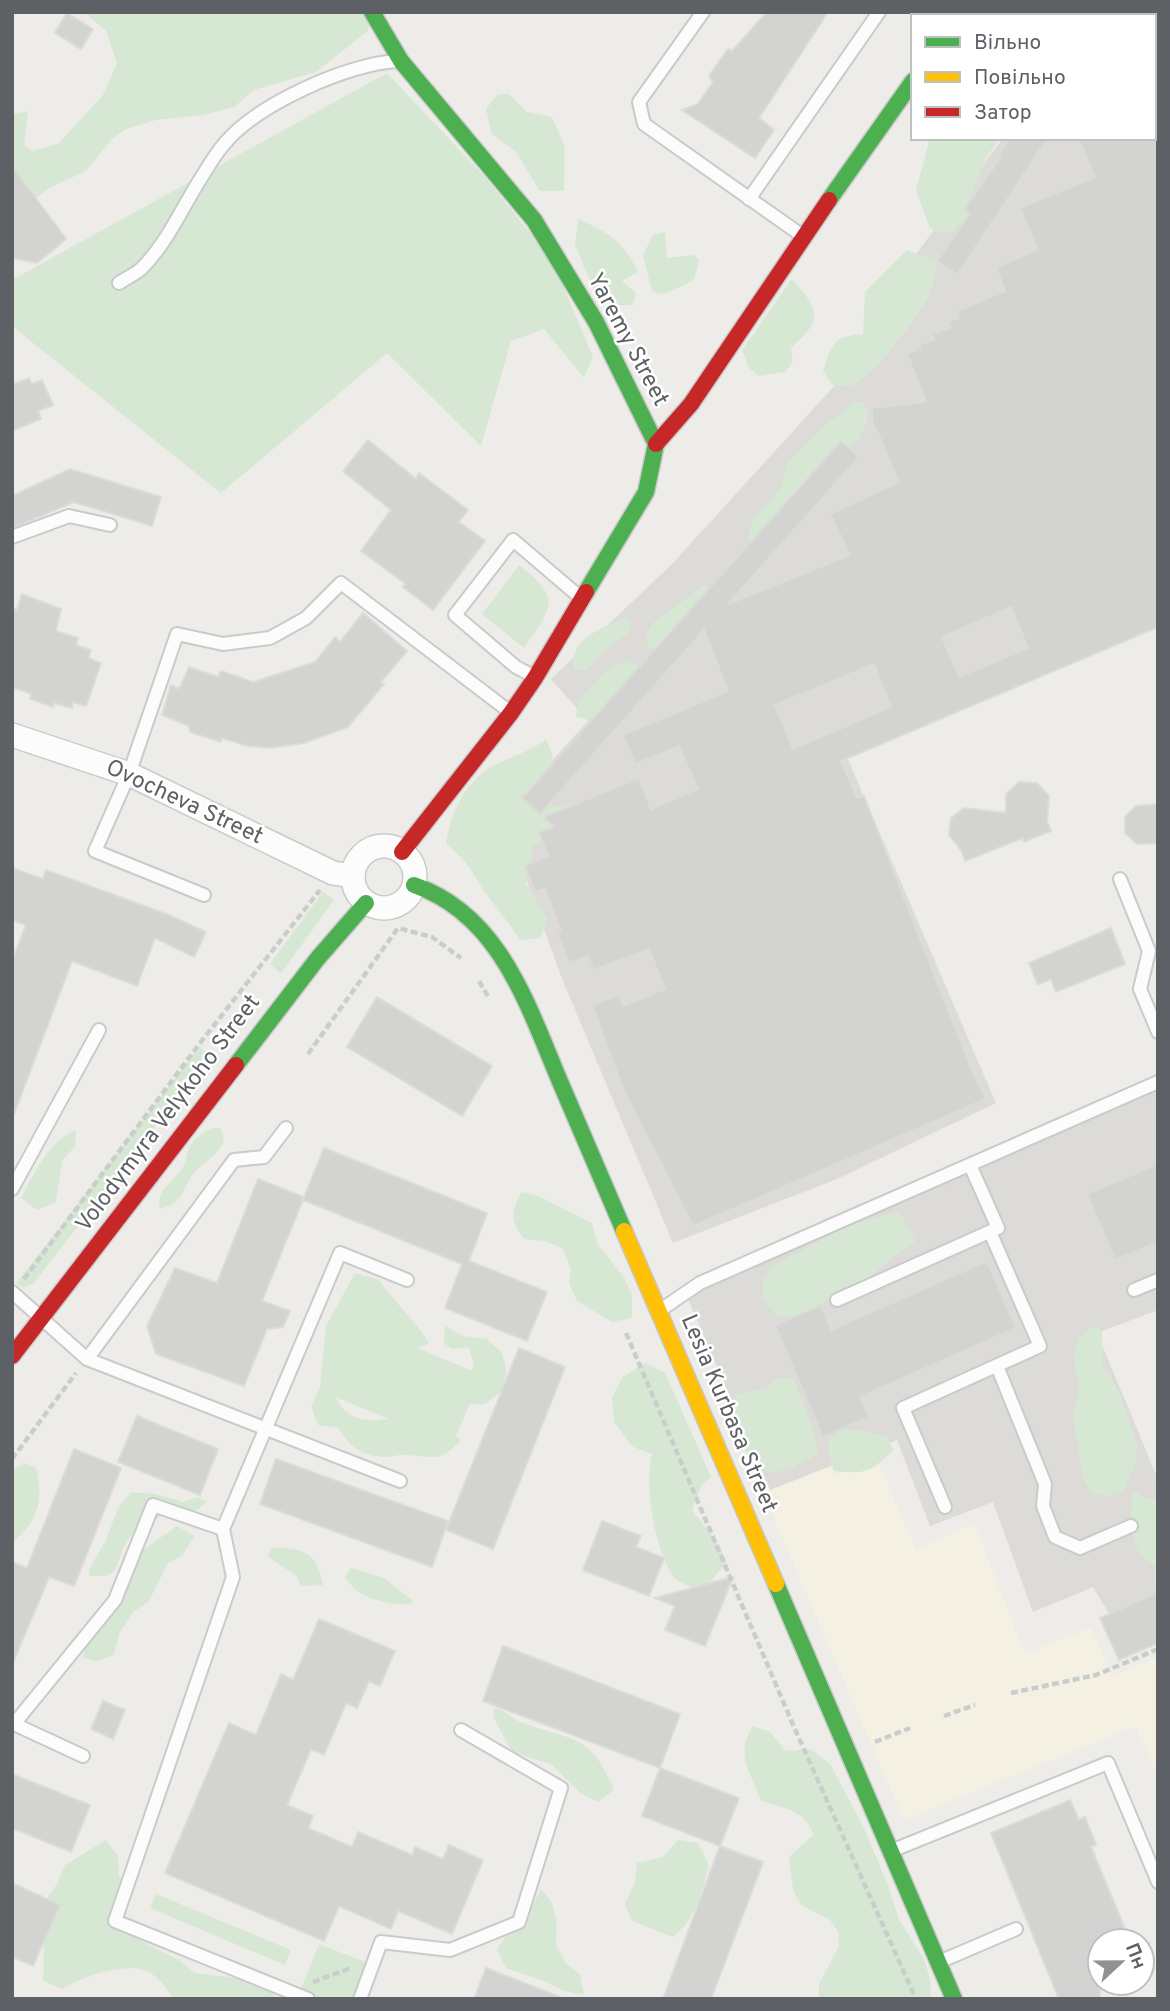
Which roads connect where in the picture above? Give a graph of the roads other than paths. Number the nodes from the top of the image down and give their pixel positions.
1 (372, 12) edge
2 (703, 12) edge
3 (879, 12) edge
4 (401, 61) junction
5 (911, 84) edge
6 (749, 199) junction
7 (804, 238) junction
8 (119, 283) dead end
9 (656, 444) junction
10 (110, 526) dead end
11 (12, 537) edge
12 (581, 598) junction
13 (535, 677) junction
14 (511, 713) junction
15 (12, 735) edge
16 (129, 774) junction
17 (402, 852) junction
18 (343, 874) junction
19 (1120, 879) dead end
20 (414, 885) junction
21 (204, 895) dead end
22 (366, 903) junction
23 (99, 1030) dead end
24 (1158, 1032) edge
25 (1158, 1082) edge
26 (286, 1128) dead end
27 (970, 1165) junction
28 (12, 1189) edge
29 (990, 1232) junction
30 (407, 1280) dead end
31 (1158, 1280) edge
32 (1134, 1290) dead end
33 (13, 1293) edge
34 (837, 1300) dead end
35 (659, 1311) junction
36 (42, 1318) junction
37 (12, 1356) edge
38 (87, 1359) junction
39 (997, 1366) junction
40 (264, 1427) junction
41 (400, 1481) dead end
42 (945, 1507) dead end
43 (1130, 1526) dead end
44 (223, 1529) junction
45 (461, 1730) dead end
46 (83, 1756) dead end
47 (891, 1851) junction
48 (1158, 1882) edge
49 (1016, 1929) dead end
50 (939, 1962) junction
51 (308, 1999) edge
52 (360, 1999) edge
53 (954, 1999) edge

1 - 4 street, Yaremy Street
2 - 6 lane
3 - 6 lane
4 - 8 lane
4 - 9 street, Yaremy Street
5 - 7 street
6 - 7 lane
7 - 9 street
9 - 12 street, Yaremy Street
10 - 11 lane
12 - 13 street, Yaremy Street
12 - 13 lane
13 - 14 street, Yaremy Street
14 - 16 lane
14 - 17 street
15 - 16 street, Ovocheva Street
16 - 18 street, Ovocheva Street
16 - 21 lane
17 - 18 street
17 - 20 street
18 - 22 street
19 - 24 lane
20 - 22 street
20 - 35 street, Lesia Kurbasa Street
22 - 36 street, Volodymyra Velykoho Street
23 - 28 lane
25 - 27 lane
26 - 38 lane
27 - 29 lane
27 - 35 lane
29 - 34 lane
29 - 39 lane
30 - 40 lane
31 - 32 lane
33 - 36 lane
35 - 47 street, Lesia Kurbasa Street
36 - 37 street, Volodymyra Velykoho Street
36 - 38 lane
38 - 40 lane
39 - 42 lane
39 - 43 lane
40 - 41 lane
40 - 44 lane
44 - 46 lane
44 - 51 lane
45 - 52 lane
47 - 48 lane
47 - 50 street, Lesia Kurbasa Street
49 - 50 lane
50 - 53 street, Lesia Kurbasa Street

